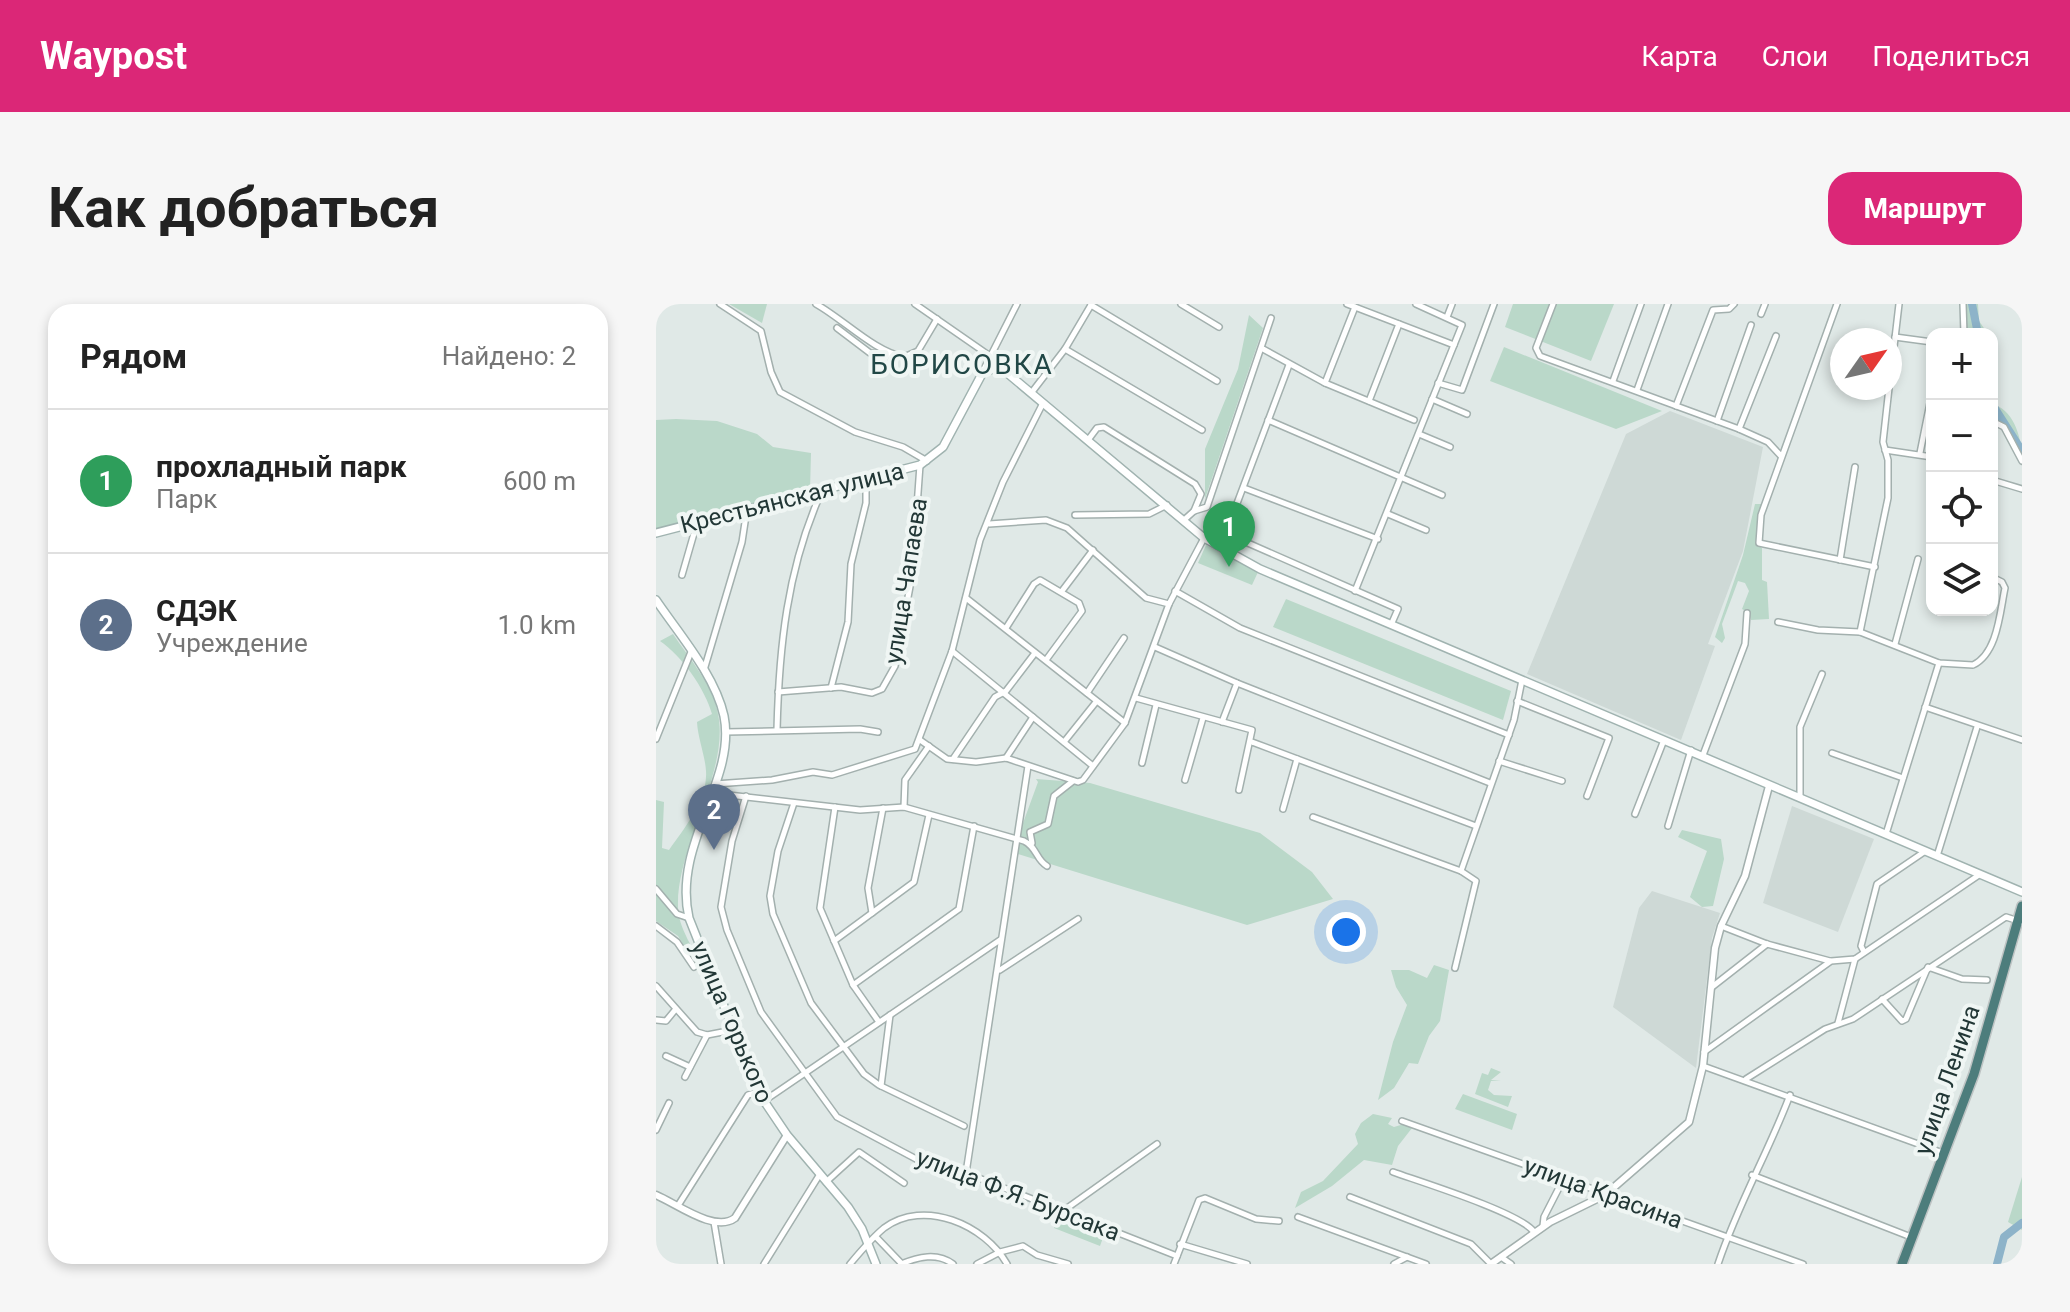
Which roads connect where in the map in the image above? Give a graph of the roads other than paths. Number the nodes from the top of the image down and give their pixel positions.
1 (720, 304) edge
2 (816, 304) edge
3 (915, 304) edge
4 (1017, 304) edge
5 (1091, 304) edge
6 (1181, 304) edge
7 (1347, 304) edge
8 (1452, 304) edge
9 (1494, 304) edge
10 (1553, 304) edge
11 (1641, 304) edge
12 (1668, 304) edge
13 (1734, 304) edge
14 (1765, 304) edge
15 (1837, 304) edge
16 (1899, 304) edge
17 (1963, 304) edge
18 (1421, 305) edge
19 (1355, 307) junction
20 (1761, 314) dead end
21 (1447, 317) junction
22 (1271, 318) dead end
23 (937, 319) junction
24 (1399, 324) junction
25 (1751, 325) dead end
26 (1219, 327) dead end
27 (837, 328) dead end
28 (1896, 328) edge
29 (1964, 328) edge
30 (1776, 336) dead end
31 (864, 337) junction
32 (1902, 338) edge
33 (1926, 341) edge
34 (859, 345) junction
35 (1454, 345) junction
36 (1065, 349) junction
37 (1263, 349) junction
38 (898, 356) junction
39 (990, 356) junction
40 (1289, 365) junction
41 (1000, 367) junction
42 (983, 372) junction
43 (1217, 381) dead end
44 (1613, 381) junction
45 (1325, 383) junction
46 (1438, 383) junction
47 (1637, 390) junction
48 (1032, 392) junction
49 (1432, 399) junction
50 (1888, 400) edge
51 (1931, 400) edge
52 (1044, 402) junction
53 (1369, 402) junction
54 (1676, 406) junction
55 (1467, 414) dead end
56 (1268, 420) junction
57 (1414, 420) dead end
58 (1717, 421) junction
59 (1998, 424) edge
60 (1739, 429) junction
61 (1202, 430) dead end
62 (1419, 434) junction
63 (1088, 440) junction
64 (1450, 447) dead end
65 (1885, 450) junction
66 (1920, 453) junction
67 (1926, 455) edge
68 (1781, 456) junction
69 (2022, 461) edge
70 (924, 463) junction
71 (1855, 467) dead end
72 (1401, 475) junction
73 (866, 480) junction
74 (1998, 482) edge
75 (1244, 488) junction
76 (2022, 489) edge
77 (821, 493) junction
78 (1442, 495) dead end
79 (1167, 505) junction
80 (747, 509) junction
81 (1194, 511) junction
82 (1388, 514) junction
83 (1075, 515) dead end
84 (1184, 520) junction
85 (698, 522) junction
86 (989, 524) junction
87 (1426, 530) dead end
88 (656, 533) edge
89 (1204, 538) junction
90 (1378, 539) junction
91 (1093, 550) junction
92 (1918, 559) dead end
93 (1840, 560) junction
94 (1875, 567) junction
95 (682, 575) dead end
96 (1998, 580) edge
97 (1062, 591) junction
98 (1175, 591) junction
99 (1355, 591) junction
100 (965, 598) junction
101 (656, 600) edge
102 (1169, 604) junction
103 (1747, 613) dead end
104 (1778, 622) dead end
105 (1391, 625) junction
106 (1006, 628) junction
107 (1860, 632) junction
108 (1124, 638) dead end
109 (1895, 644) junction
110 (1155, 647) junction
111 (952, 651) junction
112 (691, 652) junction
113 (1035, 653) junction
114 (1046, 660) junction
115 (1939, 663) junction
116 (704, 672) junction
117 (1822, 674) dead end
118 (1522, 680) junction
119 (1237, 683) junction
120 (831, 688) junction
121 (778, 692) junction
122 (1004, 693) junction
123 (1087, 693) junction
124 (1136, 698) junction
125 (1517, 701) junction
126 (1096, 702) junction
127 (1156, 705) junction
128 (1925, 707) junction
129 (1033, 717) junction
130 (1203, 718) junction
131 (1222, 722) junction
132 (1125, 723) junction
133 (1977, 727) junction
134 (777, 730) junction
135 (726, 732) junction
136 (878, 732) dead end
137 (1509, 735) junction
138 (1665, 738) junction
139 (656, 739) edge
140 (920, 740) junction
141 (2022, 740) edge
142 (1064, 742) junction
143 (1252, 742) junction
144 (929, 746) junction
145 (1692, 749) junction
146 (1832, 753) dead end
147 (1703, 755) junction
148 (1006, 758) junction
149 (952, 759) junction
150 (1297, 759) junction
151 (1499, 761) junction
152 (1142, 763) dead end
153 (1028, 766) junction
154 (1094, 767) junction
155 (1056, 773) junction
156 (1903, 778) junction
157 (1185, 780) dead end
158 (1562, 781) dead end
159 (1075, 782) junction
160 (1490, 783) junction
161 (715, 784) junction
162 (1769, 786) junction
163 (1058, 789) junction
164 (1239, 790) dead end
165 (711, 793) junction
166 (746, 796) junction
167 (1587, 796) dead end
168 (1800, 798) junction
169 (794, 803) junction
170 (835, 807) junction
171 (904, 807) junction
172 (883, 808) junction
173 (1283, 809) dead end
174 (1635, 814) dead end
175 (929, 815) junction
176 (1313, 817) dead end
177 (974, 826) junction
178 (1476, 826) junction
179 (1668, 826) dead end
180 (1886, 834) junction
181 (1016, 839) junction
182 (1026, 839) junction
183 (1925, 851) junction
184 (1937, 856) junction
185 (1047, 866) dead end
186 (1461, 871) junction
187 (1979, 875) junction
188 (656, 889) edge
189 (2022, 892) edge
190 (2022, 906) edge
191 (872, 913) junction
192 (689, 918) junction
193 (1078, 919) dead end
194 (2019, 922) edge
195 (656, 926) edge
196 (1721, 926) junction
197 (1001, 940) junction
198 (834, 941) junction
199 (1767, 944) junction
200 (1864, 952) junction
201 (1855, 959) junction
202 (1831, 961) junction
203 (694, 967) dead end
204 (1928, 967) junction
205 (1455, 968) dead end
206 (999, 971) junction
207 (1987, 980) dead end
208 (853, 985) junction
209 (656, 986) edge
210 (1711, 987) junction
211 (1882, 999) junction
212 (675, 1010) junction
213 (890, 1015) junction
214 (656, 1020) edge
215 (879, 1022) junction
216 (1837, 1024) junction
217 (734, 1029) junction
218 (707, 1035) junction
219 (844, 1049) junction
220 (1704, 1052) junction
221 (666, 1056) dead end
222 (1703, 1066) junction
223 (690, 1067) junction
224 (804, 1076) junction
225 (685, 1077) dead end
226 (1746, 1079) junction
227 (881, 1086) junction
228 (758, 1092) junction
229 (1790, 1095) junction
230 (763, 1102) junction
231 (669, 1103) dead end
232 (1402, 1121) dead end
233 (964, 1126) dead end
234 (656, 1130) edge
235 (787, 1135) junction
236 (1157, 1144) dead end
237 (1944, 1153) junction
238 (1393, 1172) dead end
239 (966, 1173) junction
240 (820, 1174) junction
241 (1752, 1175) junction
242 (1563, 1180) junction
243 (826, 1182) junction
244 (904, 1183) dead end
245 (656, 1195) edge
246 (1605, 1195) junction
247 (1350, 1197) dead end
248 (679, 1204) junction
249 (1062, 1211) junction
250 (1298, 1217) dead end
251 (1279, 1221) dead end
252 (714, 1222) junction
253 (1543, 1226) junction
254 (1534, 1232) junction
255 (876, 1237) junction
256 (1912, 1237) junction
257 (1727, 1238) junction
258 (869, 1244) junction
259 (1180, 1244) junction
260 (1000, 1252) junction
261 (1177, 1256) junction
262 (1408, 1257) junction
263 (1507, 1261) edge
264 (721, 1264) edge
265 (764, 1264) edge
266 (850, 1264) edge
267 (876, 1264) edge
268 (901, 1264) edge
269 (953, 1264) edge
270 (977, 1264) edge
271 (1007, 1264) edge
272 (1068, 1264) edge
273 (1174, 1264) edge
274 (1247, 1264) edge
275 (1394, 1264) edge
276 (1426, 1264) edge
277 (1491, 1264) edge
278 (1718, 1264) edge
279 (1803, 1264) edge
280 (1902, 1264) edge

1 - 70 street
2 - 31 street
3 - 23 street
4 - 39 street
5 - 36 street
5 - 43 street
6 - 26 street
7 - 19 street
8 - 21 street
9 - 46 street
10 - 44 street
11 - 44 street
12 - 47 street
13 - 54 street
14 - 20 street
15 - 68 street
16 - 28 street
17 - 29 street
18 - 21 street
19 - 24 street
19 - 45 street
21 - 35 street
22 - 37 street
23 - 38 street
23 - 39 street
24 - 35 street
24 - 53 street
25 - 58 street
27 - 34 street
30 - 60 street
31 - 34 street
31 - 38 street
32 - 33 street
34 - 38 street
35 - 46 street
36 - 48 street
36 - 61 street
37 - 40 street
37 - 81 street
39 - 41 street
39 - 42 street
40 - 45 street
40 - 56 street
41 - 42 main road
41 - 48 main road
42 - 70 main road
44 - 47 street
45 - 53 street
46 - 49 street
47 - 54 street
48 - 52 main road
49 - 55 street
49 - 62 street
50 - 65 street
51 - 66 street
52 - 63 main road
52 - 86 street
53 - 57 street
54 - 58 street
56 - 72 street
56 - 75 street
58 - 60 street
59 - 69 street
60 - 68 street
62 - 64 street
62 - 72 street
63 - 79 main road
63 - 81 street
65 - 66 street
65 - 94 street
66 - 67 street
68 - 93 street
70 - 73 main road, Крестьянская улица
70 - 120 street, улица Чапаева
71 - 93 street
72 - 78 street
72 - 82 street
73 - 77 main road, Крестьянская улица
73 - 120 street
74 - 76 street
75 - 90 street
75 - 99 street
77 - 80 main road, Крестьянская улица
77 - 121 street
79 - 83 street
79 - 84 main road
80 - 85 main road, Крестьянская улица
80 - 116 street
81 - 84 street
82 - 87 street
82 - 90 street
84 - 89 main road
85 - 88 main road, Крестьянская улица
85 - 95 street
86 - 91 street
86 - 100 street
89 - 98 street
89 - 105 main road
90 - 99 street
91 - 97 street
91 - 102 street
92 - 109 street
93 - 94 street
94 - 107 street
96 - 115 street
97 - 106 street
97 - 114 street
98 - 102 street
98 - 137 street
99 - 105 street
100 - 106 street
100 - 111 street
101 - 112 main road
102 - 110 street
103 - 147 street
104 - 107 street
105 - 118 main road
106 - 113 street
107 - 109 street
108 - 123 street
109 - 115 street
110 - 119 street
110 - 124 street
111 - 122 street
111 - 140 street
112 - 116 main road
112 - 139 street
113 - 114 street
113 - 122 street
114 - 123 street
115 - 128 street
116 - 135 main road
117 - 168 street
118 - 125 street
118 - 138 main road
119 - 131 street
119 - 160 street
120 - 121 street
121 - 134 street
122 - 129 street
122 - 149 street
123 - 126 street
124 - 127 street
124 - 132 street
125 - 137 street
125 - 167 street
126 - 132 street
126 - 142 street
127 - 130 street
127 - 152 street
128 - 133 street
128 - 156 street
129 - 142 street
129 - 148 street
130 - 131 street
130 - 157 street
131 - 143 street
132 - 154 street
133 - 141 street
133 - 184 street
134 - 135 street
134 - 136 street
135 - 161 main road, улица Горького
137 - 151 street
138 - 145 main road
138 - 174 street
140 - 144 street
140 - 161 street
142 - 154 street
143 - 150 street
143 - 164 street
144 - 149 street
144 - 171 street
145 - 147 main road
145 - 179 street
146 - 156 street
147 - 162 main road
148 - 149 street
148 - 153 street
150 - 173 street
150 - 178 street
151 - 158 street
151 - 160 street
153 - 155 street
153 - 181 street
154 - 159 street
155 - 159 street
155 - 163 street
156 - 180 street
159 - 163 street
160 - 178 street
161 - 165 main road, улица Горького
162 - 168 main road
162 - 196 street
163 - 182 street
165 - 166 street
165 - 192 main road, улица Горького
166 - 169 street
166 - 224 street, улица Ф.Я. Бурсака
168 - 180 main road
169 - 170 street
169 - 219 street
170 - 172 street
170 - 198 street
171 - 172 street
171 - 175 street
172 - 191 street
175 - 177 street
175 - 191 street
176 - 186 street
177 - 181 street
177 - 208 street
178 - 186 street
180 - 183 main road
181 - 182 street
181 - 197 street
182 - 185 street
183 - 184 main road
183 - 200 street
184 - 187 main road
186 - 205 street
187 - 189 main road
187 - 200 street
188 - 192 street
190 - 194 highway, улица Ленина
191 - 198 street
192 - 217 main road, улица Горького
193 - 206 street
194 - 204 street
194 - 237 highway, улица Ленина
195 - 203 street
196 - 199 street
196 - 210 street
197 - 206 street
197 - 213 street
198 - 208 street
199 - 202 street
199 - 210 street
200 - 201 street
201 - 202 street
201 - 216 street
202 - 220 street
204 - 207 street
204 - 211 street
204 - 211 street
206 - 239 street
208 - 215 street
209 - 212 street
210 - 220 street
211 - 216 street
212 - 214 street
212 - 218 street
213 - 215 street
213 - 227 street
215 - 219 street
216 - 226 street
217 - 218 street
217 - 228 main road, улица Горького
218 - 223 street
219 - 224 street
219 - 227 street
220 - 222 street
221 - 223 street
222 - 226 street
222 - 246 street
223 - 225 street
224 - 230 street
224 - 239 street, улица Ф.Я. Бурсака
226 - 229 street
227 - 233 street
228 - 230 main road, улица Горького
228 - 248 street
229 - 237 street
229 - 241 street
230 - 235 main road, улица Горького
231 - 234 street
232 - 242 street, улица Красина
235 - 240 main road, улица Горького
235 - 252 street
236 - 249 street
237 - 256 highway, улица Ленина
238 - 254 street
239 - 249 street, улица Ф.Я. Бурсака
240 - 243 main road, улица Горького
240 - 265 street
241 - 256 street
241 - 257 street
242 - 246 street, улица Красина
242 - 253 street
243 - 244 street
243 - 258 main road, улица Горького
245 - 248 street
246 - 253 street
246 - 257 street, улица Красина
247 - 277 street
248 - 252 street
249 - 261 street, улица Ф.Я. Бурсака
250 - 262 street
251 - 259 street
252 - 264 street
253 - 254 street
254 - 263 street
255 - 258 street
255 - 260 street
255 - 268 street
256 - 280 highway, улица Ленина
257 - 278 street
257 - 279 street, улица Красина
258 - 266 street
258 - 267 main road, улица Горького
259 - 261 street
259 - 274 street
260 - 270 street
260 - 271 street
260 - 272 street
261 - 273 street
262 - 275 street
262 - 276 street
263 - 277 street
268 - 269 street

